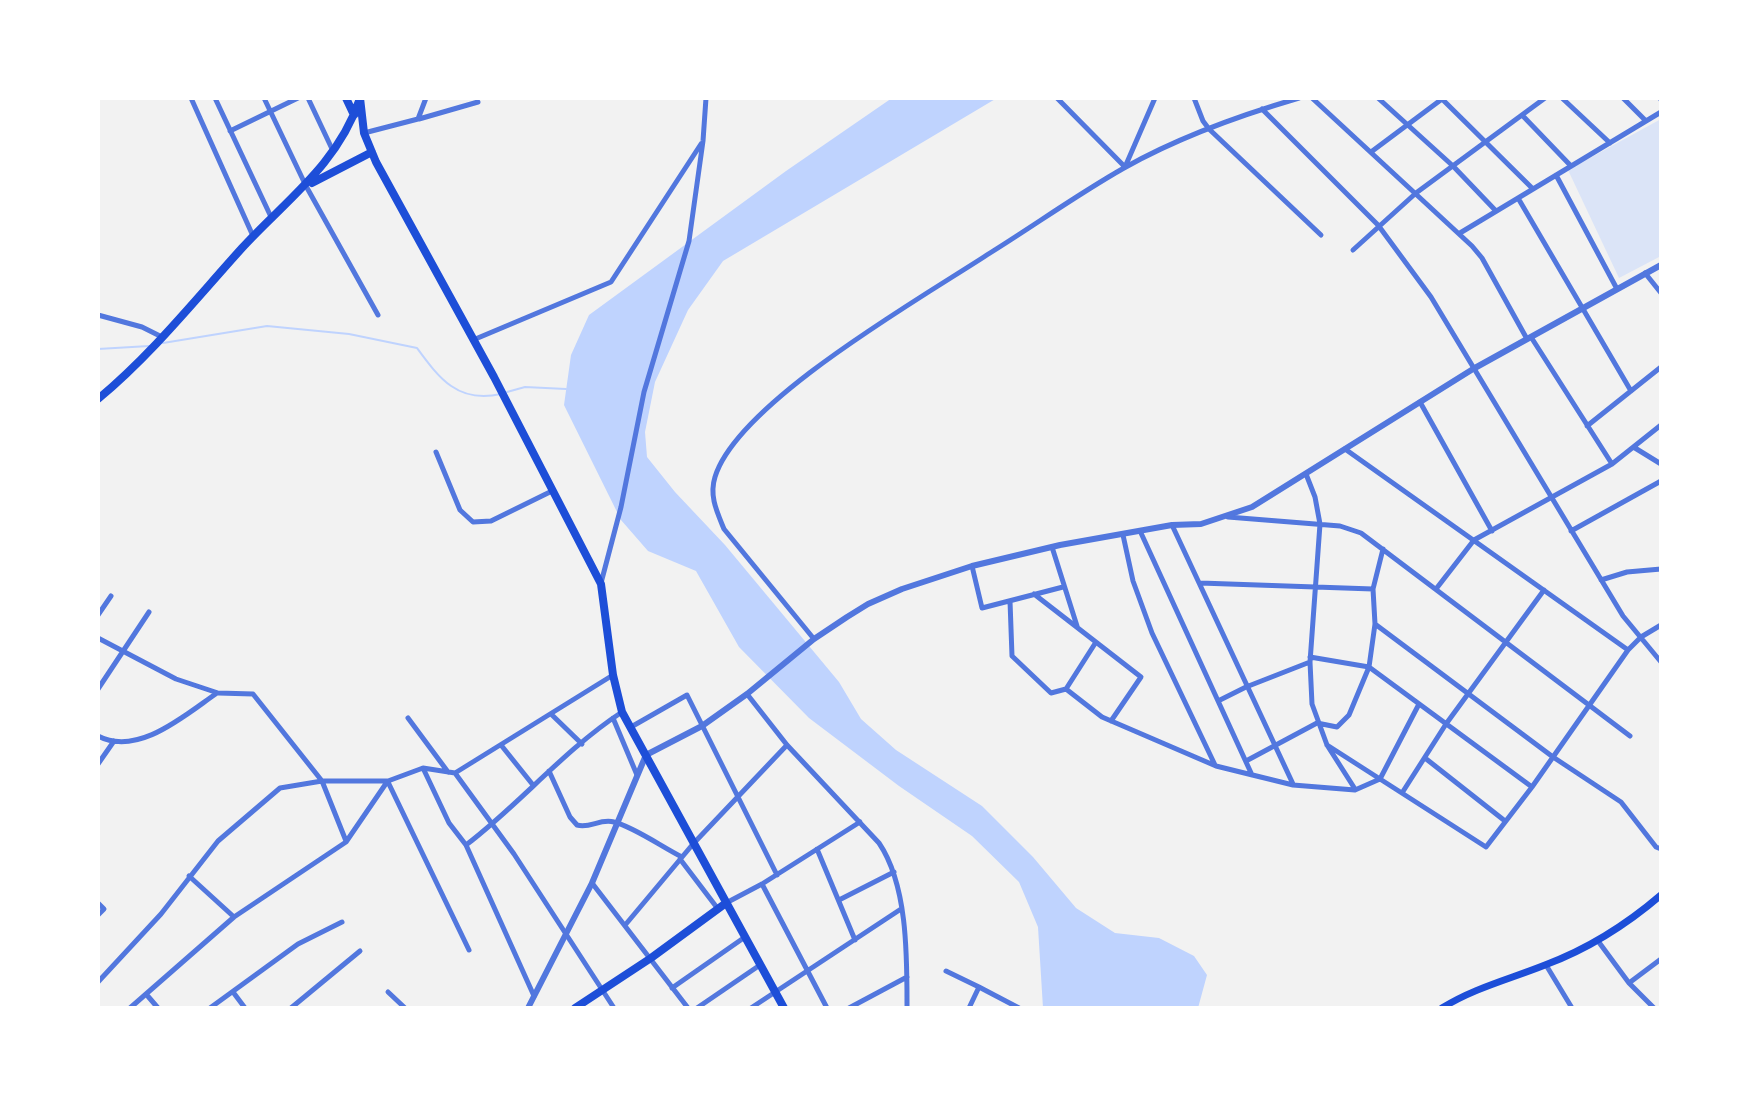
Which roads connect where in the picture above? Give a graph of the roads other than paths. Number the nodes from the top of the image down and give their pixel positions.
1 (191, 98) edge
2 (215, 98) edge
3 (264, 98) edge
4 (298, 98) edge
5 (308, 98) edge
6 (346, 98) edge
7 (360, 98) edge
8 (426, 98) edge
9 (706, 98) edge
10 (1057, 98) edge
11 (1155, 98) edge
12 (1194, 98) edge
13 (1299, 98) edge
14 (1312, 98) edge
15 (1378, 98) edge
16 (1442, 98) edge
17 (1545, 98) edge
18 (1562, 98) edge
19 (1623, 98) edge
20 (478, 102) dead end
21 (1262, 109) junction
22 (270, 112) junction
23 (1661, 112) edge
24 (354, 115) junction
25 (1522, 115) junction
26 (418, 119) junction
27 (1646, 121) junction
28 (1408, 124) junction
29 (1209, 129) junction
30 (230, 131) junction
31 (364, 133) junction
32 (703, 141) junction
33 (1486, 141) junction
34 (1610, 143) junction
35 (334, 152) junction
36 (372, 152) junction
37 (1371, 152) junction
38 (1453, 166) junction
39 (1571, 166) junction
40 (1125, 167) junction
41 (1556, 175) junction
42 (306, 186) junction
43 (1533, 189) junction
44 (1416, 193) junction
45 (1518, 198) junction
46 (1496, 211) junction
47 (272, 219) junction
48 (1378, 225) junction
49 (1460, 233) junction
50 (1321, 235) dead end
51 (253, 236) junction
52 (1353, 250) dead end
53 (1661, 265) edge
54 (1645, 273) junction
55 (1617, 289) junction
56 (1661, 293) edge
57 (1582, 308) junction
58 (98, 315) edge
59 (378, 315) dead end
60 (163, 338) junction
61 (1529, 338) junction
62 (472, 340) junction
63 (1661, 367) edge
64 (1473, 369) junction
65 (1631, 391) junction
66 (98, 399) edge
67 (1420, 402) junction
68 (1661, 425) edge
69 (1587, 426) junction
70 (1635, 448) junction
71 (1345, 449) junction
72 (436, 452) dead end
73 (1612, 464) junction
74 (1661, 464) edge
75 (1306, 474) junction
76 (1660, 483) edge
77 (553, 490) junction
78 (1550, 499) junction
79 (1227, 517) junction
80 (1320, 524) junction
81 (1172, 525) junction
82 (1492, 531) junction
83 (1571, 531) junction
84 (1141, 533) junction
85 (1123, 535) junction
86 (1474, 540) junction
87 (1052, 547) junction
88 (1383, 549) junction
89 (972, 566) junction
90 (1661, 569) edge
91 (1601, 580) junction
92 (1200, 583) junction
93 (601, 584) junction
94 (1063, 587) junction
95 (1316, 589) junction
96 (1373, 589) junction
97 (1436, 589) junction
98 (1544, 590) junction
99 (1034, 594) junction
100 (111, 596) dead end
101 (1010, 601) junction
102 (149, 612) dead end
103 (98, 615) edge
104 (1375, 624) junction
105 (1661, 625) edge
106 (1077, 628) junction
107 (1641, 637) junction
108 (98, 638) edge
109 (812, 641) junction
110 (1096, 642) junction
111 (1506, 642) junction
112 (1628, 650) junction
113 (121, 652) junction
114 (1310, 659) junction
115 (1661, 662) edge
116 (1369, 667) junction
117 (613, 675) junction
118 (1246, 687) junction
119 (98, 689) edge
120 (1066, 689) junction
121 (218, 693) junction
122 (1469, 693) junction
123 (747, 694) junction
124 (1218, 701) junction
125 (1419, 704) junction
126 (1590, 704) junction
127 (622, 712) junction
128 (550, 714) junction
129 (408, 718) dead end
130 (613, 718) junction
131 (1111, 721) junction
132 (1317, 723) junction
133 (1446, 724) junction
134 (702, 726) junction
135 (630, 728) junction
136 (98, 736) edge
137 (1630, 736) dead end
138 (114, 741) junction
139 (582, 744) junction
140 (501, 745) junction
141 (787, 745) junction
142 (1327, 745) junction
143 (1274, 747) junction
144 (646, 755) junction
145 (1553, 757) junction
146 (1425, 758) junction
147 (1246, 761) junction
148 (98, 764) edge
149 (1216, 766) junction
150 (423, 768) junction
151 (549, 771) junction
152 (452, 773) junction
153 (637, 775) junction
154 (1252, 775) junction
155 (1380, 779) junction
156 (322, 781) junction
157 (388, 781) junction
158 (533, 785) junction
159 (1293, 785) junction
160 (1532, 787) junction
161 (1355, 790) junction
162 (1402, 793) junction
163 (738, 797) junction
164 (1505, 821) junction
165 (617, 822) junction
166 (860, 822) junction
167 (493, 825) junction
168 (346, 842) junction
169 (693, 844) junction
170 (466, 845) junction
171 (1659, 847) edge
172 (817, 849) junction
173 (681, 858) junction
174 (894, 872) junction
175 (777, 875) junction
176 (189, 876) junction
177 (592, 883) junction
178 (762, 884) junction
179 (1661, 895) edge
180 (839, 900) junction
181 (98, 903) edge
182 (722, 906) junction
183 (901, 909) junction
184 (98, 915) edge
185 (234, 917) junction
186 (342, 922) dead end
187 (626, 924) junction
188 (565, 933) junction
189 (745, 937) junction
190 (855, 940) junction
191 (1598, 941) junction
192 (469, 950) dead end
193 (360, 951) dead end
194 (651, 958) junction
195 (1661, 959) edge
196 (760, 965) junction
197 (1546, 965) junction
198 (808, 971) junction
199 (946, 971) dead end
200 (907, 977) junction
201 (98, 982) edge
202 (1629, 983) junction
203 (979, 987) junction
204 (672, 988) junction
205 (602, 990) junction
206 (233, 992) junction
207 (388, 992) dead end
208 (776, 992) junction
209 (146, 994) junction
210 (534, 996) junction
211 (130, 1008) edge
212 (158, 1008) edge
213 (210, 1008) edge
214 (245, 1008) edge
215 (291, 1008) edge
216 (405, 1008) edge
217 (528, 1008) edge
218 (575, 1008) edge
219 (614, 1008) edge
220 (688, 1008) edge
221 (697, 1008) edge
222 (751, 1008) edge
223 (784, 1008) edge
224 (827, 1008) edge
225 (849, 1008) edge
226 (907, 1008) edge
227 (969, 1008) edge
228 (1019, 1008) edge
229 (1442, 1008) edge
230 (1572, 1008) edge
231 (1654, 1008) edge

1 - 51 street
2 - 30 street
3 - 22 street
4 - 22 street
5 - 35 street
6 - 24 main road
7 - 24 main road
7 - 31 main road
8 - 26 street
9 - 32 street
10 - 40 street
11 - 40 street
12 - 29 street
13 - 21 street
14 - 37 street
15 - 28 street
16 - 28 street
16 - 33 street
17 - 25 street
18 - 34 street
19 - 27 street
20 - 26 street
21 - 29 street
21 - 48 street
22 - 30 street
22 - 42 street
23 - 27 street
24 - 35 main road
25 - 33 street
25 - 39 street
26 - 31 street
27 - 34 street
28 - 37 street
28 - 38 street
29 - 40 street
29 - 50 street
30 - 47 street
31 - 36 main road
32 - 62 street
32 - 93 street
33 - 38 street
33 - 43 street
34 - 39 street
35 - 42 main road
36 - 42 main road
36 - 62 main road
37 - 44 street
38 - 44 street
38 - 46 street
39 - 41 street
40 - 109 street
41 - 43 street
41 - 55 street
42 - 47 main road
42 - 59 street
43 - 45 street
44 - 48 street
44 - 49 street
45 - 46 street
45 - 57 street
46 - 49 street
47 - 51 main road
48 - 52 street
48 - 64 street
49 - 61 street
51 - 60 main road
53 - 54 street
54 - 55 street
54 - 56 street
55 - 57 street
57 - 61 street
57 - 65 street
58 - 60 street
60 - 66 main road
61 - 64 street
61 - 69 street
62 - 77 main road
63 - 65 street
64 - 67 street
64 - 78 street
65 - 69 street
67 - 71 street
67 - 82 street
68 - 70 street
69 - 73 street
70 - 73 street
70 - 74 street
71 - 75 street
71 - 86 street
72 - 77 street
73 - 78 street
75 - 79 street
75 - 80 street
76 - 83 street
77 - 93 main road
78 - 82 street
78 - 83 street
79 - 80 street
79 - 81 street
80 - 88 street
80 - 95 street
81 - 84 street
81 - 92 street
82 - 86 street
83 - 91 street
84 - 85 street
84 - 124 street
85 - 87 street
85 - 149 street
86 - 97 street
86 - 98 street
87 - 89 street
87 - 94 street
88 - 96 street
88 - 97 street
89 - 101 street
89 - 109 street
90 - 91 street
91 - 107 street
92 - 95 street
92 - 118 street
93 - 117 main road
94 - 99 street
94 - 106 street
95 - 96 street
95 - 114 street
96 - 104 street
97 - 111 street
98 - 111 street
98 - 112 street
99 - 101 street
99 - 106 street
100 - 103 street
101 - 120 street
102 - 113 street
104 - 116 street
104 - 122 street
105 - 107 street
106 - 110 street
107 - 112 street
107 - 115 street
108 - 113 street
109 - 123 street
110 - 120 street
110 - 131 street
111 - 122 street
111 - 126 street
112 - 126 street
113 - 119 street
113 - 121 street
114 - 116 street
114 - 118 street
114 - 132 street
116 - 125 street
116 - 132 street
117 - 127 main road
117 - 128 street
118 - 124 street
118 - 143 street
120 - 131 street
121 - 138 street
121 - 156 street
122 - 133 street
122 - 145 street
123 - 134 street
123 - 141 street
124 - 147 street
125 - 133 street
125 - 155 street
126 - 137 street
126 - 145 street
127 - 130 street
127 - 135 main road
128 - 139 street
128 - 140 street
129 - 152 street
130 - 139 street
130 - 153 street
131 - 149 street
132 - 142 street
132 - 143 street
133 - 146 street
133 - 160 street
134 - 135 street
134 - 144 street
134 - 163 street
135 - 144 main road
136 - 138 street
138 - 148 street
139 - 151 street
140 - 152 street
140 - 158 street
141 - 163 street
141 - 166 street
142 - 155 street
142 - 161 street
143 - 147 street
143 - 159 street
144 - 153 street
144 - 169 main road
145 - 160 street
145 - 171 street
146 - 162 street
146 - 164 street
147 - 154 street
149 - 154 street
150 - 152 street
150 - 157 street
150 - 170 street
151 - 158 street
151 - 165 street
152 - 167 street
153 - 165 street
154 - 159 street
155 - 161 street
155 - 162 street
156 - 157 street
156 - 168 street
156 - 176 street
157 - 168 street
157 - 192 street
158 - 167 street
159 - 161 street
160 - 164 street
162 - 164 street
163 - 169 street
163 - 175 street
165 - 173 street
165 - 177 street
166 - 172 street
166 - 174 street
167 - 170 street
167 - 188 street
168 - 185 street
169 - 173 street
169 - 182 main road
170 - 210 street
172 - 175 street
172 - 180 street
173 - 182 street
173 - 187 street
174 - 180 street
174 - 183 street
175 - 178 street
176 - 185 street
176 - 201 street
177 - 187 street
177 - 188 street
178 - 182 street
178 - 198 street
179 - 191 main road
180 - 190 street
181 - 184 street
182 - 189 main road
182 - 194 main road
183 - 190 street
183 - 200 street
185 - 209 street
186 - 206 street
187 - 194 street
188 - 205 street
188 - 210 street
189 - 196 main road
189 - 204 street
190 - 198 street
191 - 197 main road
191 - 202 street
193 - 215 street
194 - 204 street
194 - 205 main road
195 - 202 street
196 - 208 main road
196 - 221 street
197 - 229 main road
197 - 230 street
198 - 208 street
198 - 224 street
199 - 203 street
200 - 225 street
200 - 226 street
202 - 231 street
203 - 227 street
203 - 228 street
204 - 220 street
205 - 218 main road
205 - 219 street
206 - 213 street
206 - 214 street
207 - 216 street
208 - 222 street
208 - 223 main road
209 - 211 street
209 - 212 street
210 - 217 street

